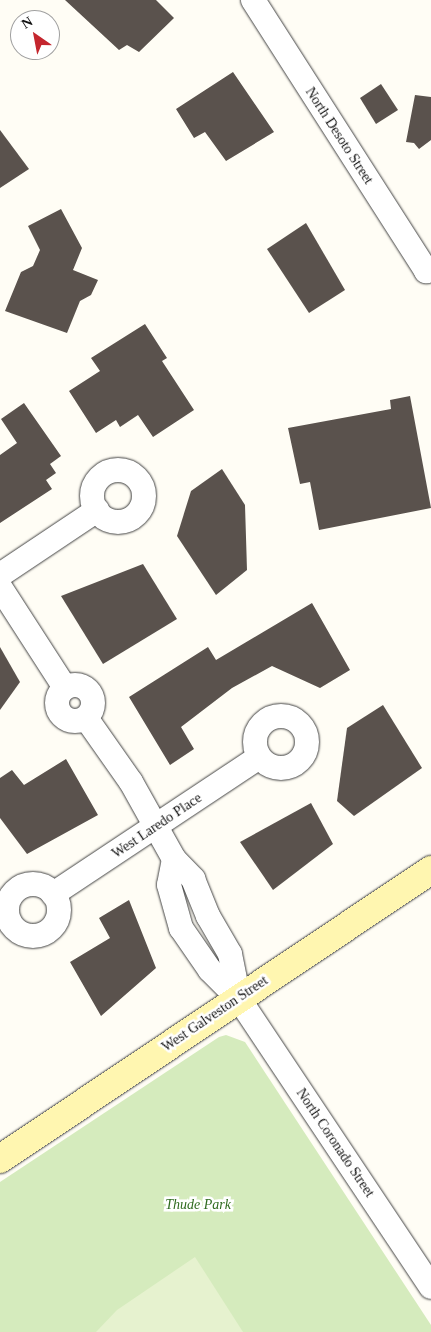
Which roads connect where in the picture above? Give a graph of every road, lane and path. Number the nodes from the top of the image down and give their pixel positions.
1 (252, 0) edge
2 (429, 270) edge
3 (97, 510) dead end
4 (0, 575) edge
5 (0, 587) edge
6 (259, 757) dead end
7 (157, 827) junction
8 (174, 859) junction
9 (431, 870) edge
10 (53, 894) dead end
11 (208, 916) junction
12 (181, 928) junction
13 (239, 999) junction
14 (0, 1159) edge
15 (431, 1287) edge

1 - 2 street, North Desoto Street
3 - 4 street
5 - 7 street
6 - 7 street, West Laredo Place
7 - 8 street
7 - 10 street, West Laredo Place
8 - 11 street
8 - 12 street
9 - 13 street, West Galveston Street
11 - 12 street
11 - 13 street
12 - 13 street
13 - 14 street, West Galveston Street
13 - 15 street, North Coronado Street

